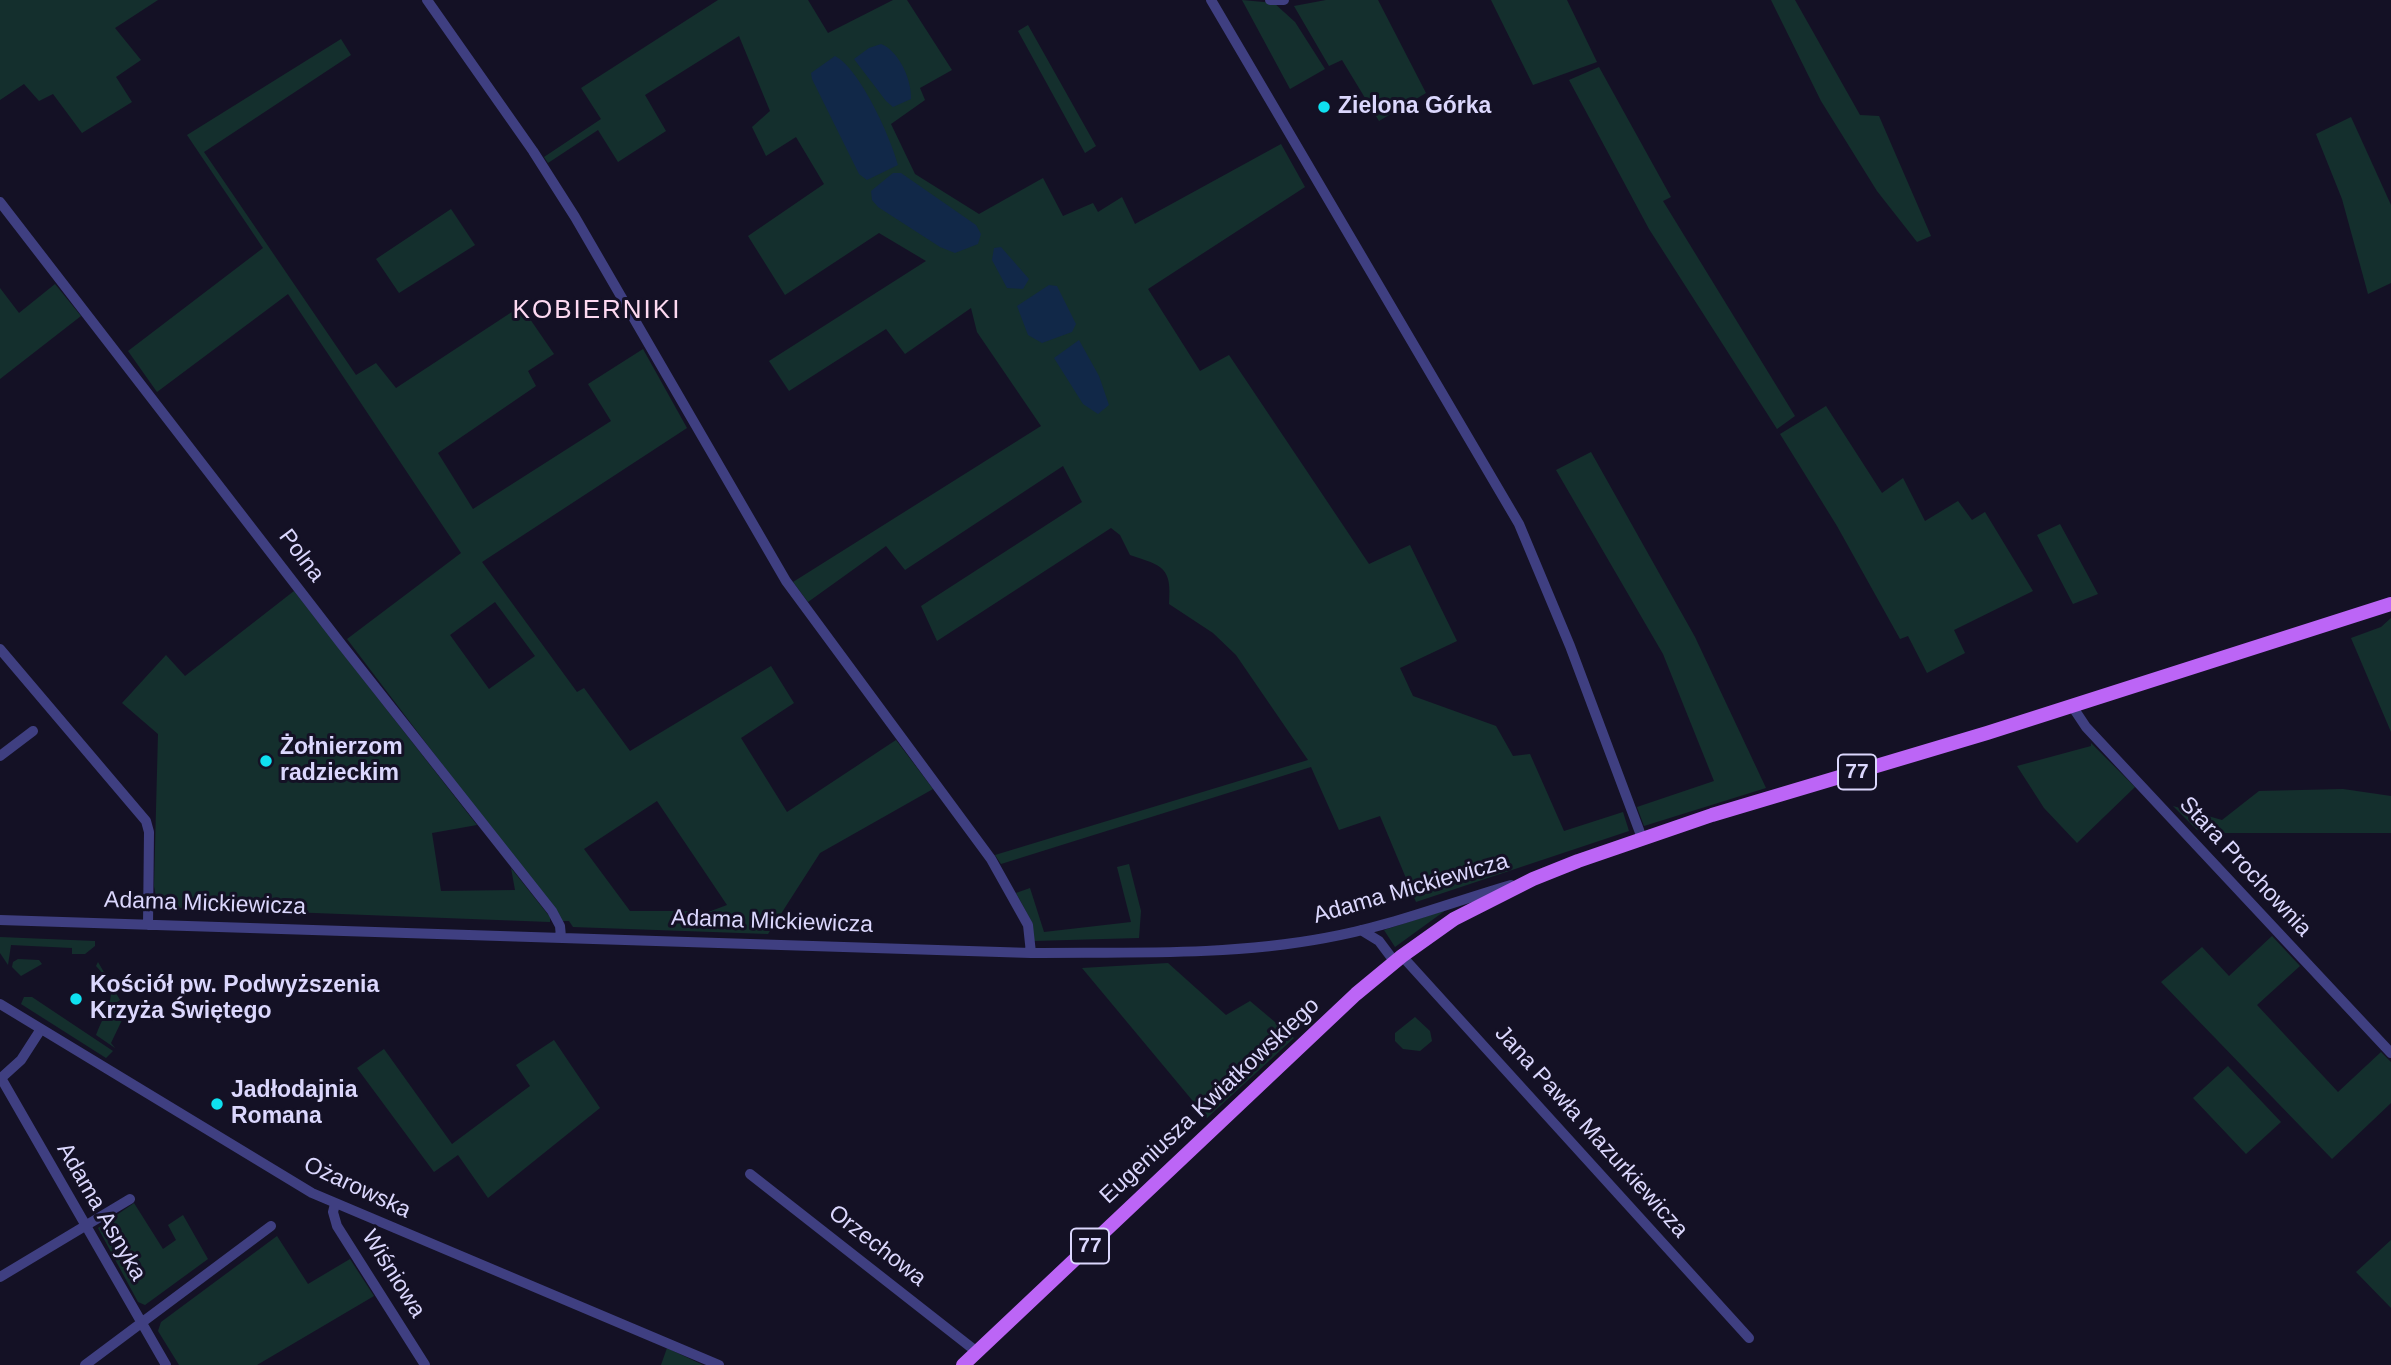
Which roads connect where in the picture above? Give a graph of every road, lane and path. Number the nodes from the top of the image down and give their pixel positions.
1 (427, 0) edge
2 (1211, 0) edge
3 (1270, 0) edge
4 (1284, 0) edge
5 (0, 202) edge
6 (2391, 604) edge
7 (0, 649) edge
8 (2072, 706) junction
9 (33, 731) dead end
10 (0, 756) edge
11 (1642, 838) junction
12 (1533, 879) junction
13 (0, 920) edge
14 (148, 925) junction
15 (1361, 930) junction
16 (562, 937) junction
17 (1031, 953) junction
18 (1398, 959) junction
19 (0, 1004) edge
20 (41, 1029) junction
21 (2391, 1053) edge
22 (1, 1078) edge
23 (750, 1174) dead end
24 (130, 1199) dead end
25 (335, 1204) junction
26 (84, 1226) junction
27 (271, 1226) dead end
28 (0, 1278) edge
29 (141, 1324) junction
30 (1749, 1338) dead end
31 (977, 1352) junction
32 (85, 1365) edge
33 (166, 1365) edge
34 (425, 1365) edge
35 (719, 1365) edge
36 (963, 1365) edge

1 - 17 street
2 - 11 street
3 - 4 street
5 - 16 street, Polna
6 - 8 main road, 77
7 - 14 street
8 - 11 main road, Adama Mickiewicza / 77
8 - 21 street, Stara Prochownia
9 - 10 street
11 - 12 main road, Adama Mickiewicza / 77
12 - 15 street, Adama Mickiewicza
12 - 18 main road, Adama Mickiewicza / 77
13 - 14 street, Adama Mickiewicza
14 - 16 street, Adama Mickiewicza
15 - 17 street, Adama Mickiewicza
15 - 18 street
16 - 17 street, Adama Mickiewicza
18 - 30 street, Jana Pawła Mazurkiewicza
18 - 31 main road, Eugeniusza Kwiatkowskiego / 77
19 - 20 street, Ożarowska
20 - 22 street
20 - 25 street, Ożarowska
22 - 26 street, Adama Asnyka
23 - 31 street, Orzechowa
24 - 26 street
25 - 34 street, Wiśniowa
25 - 35 street, Ożarowska
26 - 28 street
26 - 29 street, Adama Asnyka
27 - 29 street
29 - 32 street
29 - 33 street, Adama Asnyka
31 - 36 main road, Eugeniusza Kwiatkowskiego / 77

